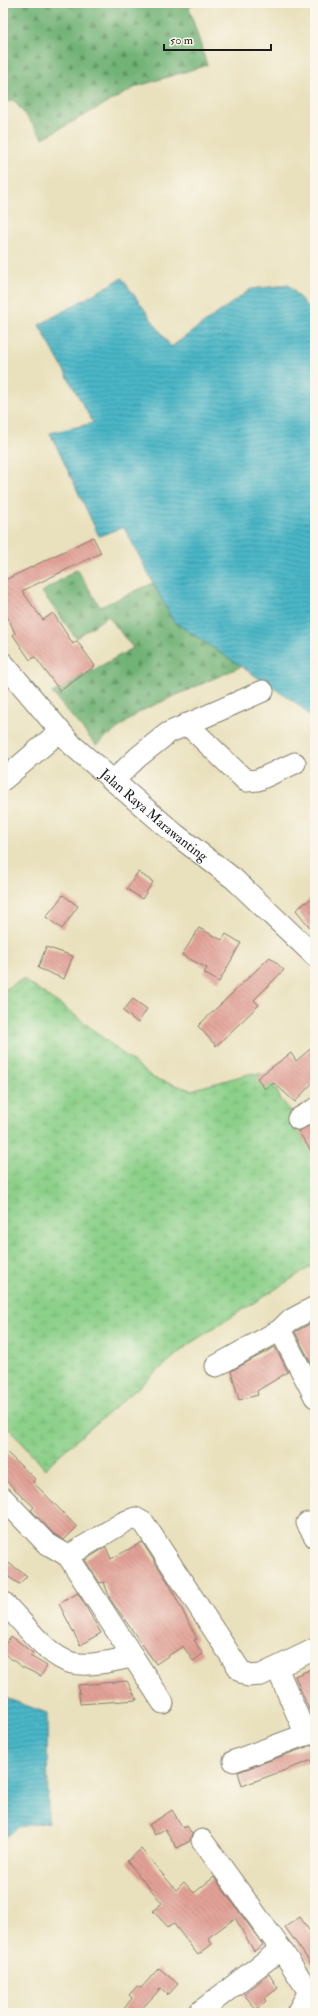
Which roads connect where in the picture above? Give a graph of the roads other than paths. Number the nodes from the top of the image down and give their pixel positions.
1 (3, 663) edge
2 (263, 691) dead end
3 (187, 724) junction
4 (59, 732) junction
5 (295, 763) dead end
6 (3, 780) edge
7 (113, 781) junction
8 (315, 956) edge
9 (315, 1307) edge
10 (280, 1330) junction
11 (216, 1366) dead end
12 (315, 1397) edge
13 (3, 1498) edge
14 (68, 1556) junction
15 (3, 1602) edge
16 (3, 1623) edge
17 (44, 1647) junction
18 (315, 1649) edge
19 (133, 1657) junction
20 (277, 1668) junction
21 (163, 1703) dead end
22 (310, 1733) edge
23 (234, 1761) dead end
24 (202, 1840) dead end
25 (281, 1949) junction
26 (312, 1995) edge
27 (198, 2013) edge
28 (297, 2013) edge

1 - 4 street, Jalan Raya Marawanting
2 - 3 street
3 - 5 street
3 - 7 street
4 - 6 street
4 - 7 street, Jalan Raya Marawanting
7 - 8 street, Jalan Raya Marawanting
9 - 10 street
10 - 11 street
10 - 12 street
13 - 14 street
14 - 19 street
14 - 20 street
15 - 17 street
16 - 17 street
17 - 19 street
18 - 20 street
19 - 21 street
20 - 22 street
22 - 23 street
24 - 25 street
25 - 26 street
25 - 27 street
26 - 28 street

